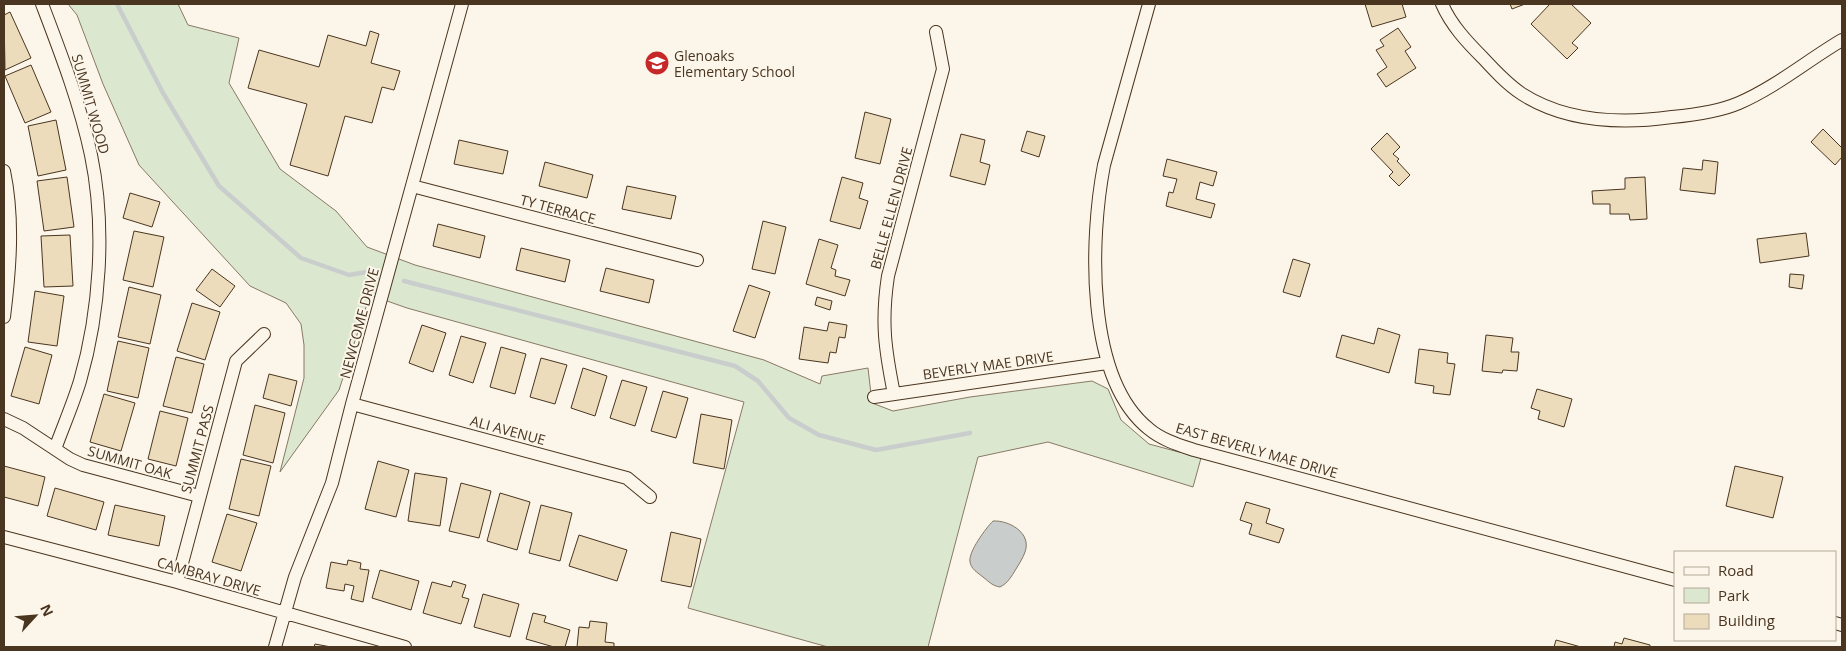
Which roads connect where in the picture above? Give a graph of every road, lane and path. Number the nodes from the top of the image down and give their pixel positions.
1 (42, 4) edge
2 (462, 4) edge
3 (1149, 4) edge
4 (1442, 4) edge
5 (936, 32) dead end
6 (1842, 40) edge
7 (4, 171) edge
8 (412, 186) junction
9 (697, 260) dead end
10 (4, 317) edge
11 (264, 334) dead end
12 (1107, 363) junction
13 (894, 394) junction
14 (874, 397) dead end
15 (352, 404) junction
16 (4, 418) edge
17 (55, 449) junction
18 (199, 496) junction
19 (650, 497) dead end
20 (4, 537) edge
21 (1674, 580) edge
22 (177, 582) junction
23 (285, 614) junction
24 (275, 647) edge
25 (404, 647) edge

1 - 17 street, SUMMIT WOOD
2 - 8 street, NEWCOME DRIVE
3 - 12 street, EAST BEVERLY MAE DRIVE
4 - 6 street
5 - 13 street, BELLE ELLEN DRIVE
7 - 10 street
8 - 9 street, TY TERRACE
8 - 15 street, NEWCOME DRIVE
11 - 18 street, SUMMIT PASS
12 - 13 street, BEVERLY MAE DRIVE
12 - 21 street, EAST BEVERLY MAE DRIVE
13 - 14 street, BEVERLY MAE DRIVE
15 - 19 street, ALI AVENUE
15 - 23 street, NEWCOME DRIVE
16 - 17 street, SUMMIT OAK
17 - 18 street, SUMMIT OAK
18 - 22 street, SUMMIT PASS
20 - 22 street, CAMBRAY DRIVE
22 - 23 street, CAMBRAY DRIVE
23 - 24 street, NEWCOME DRIVE
23 - 25 street, CAMBRAY DRIVE

